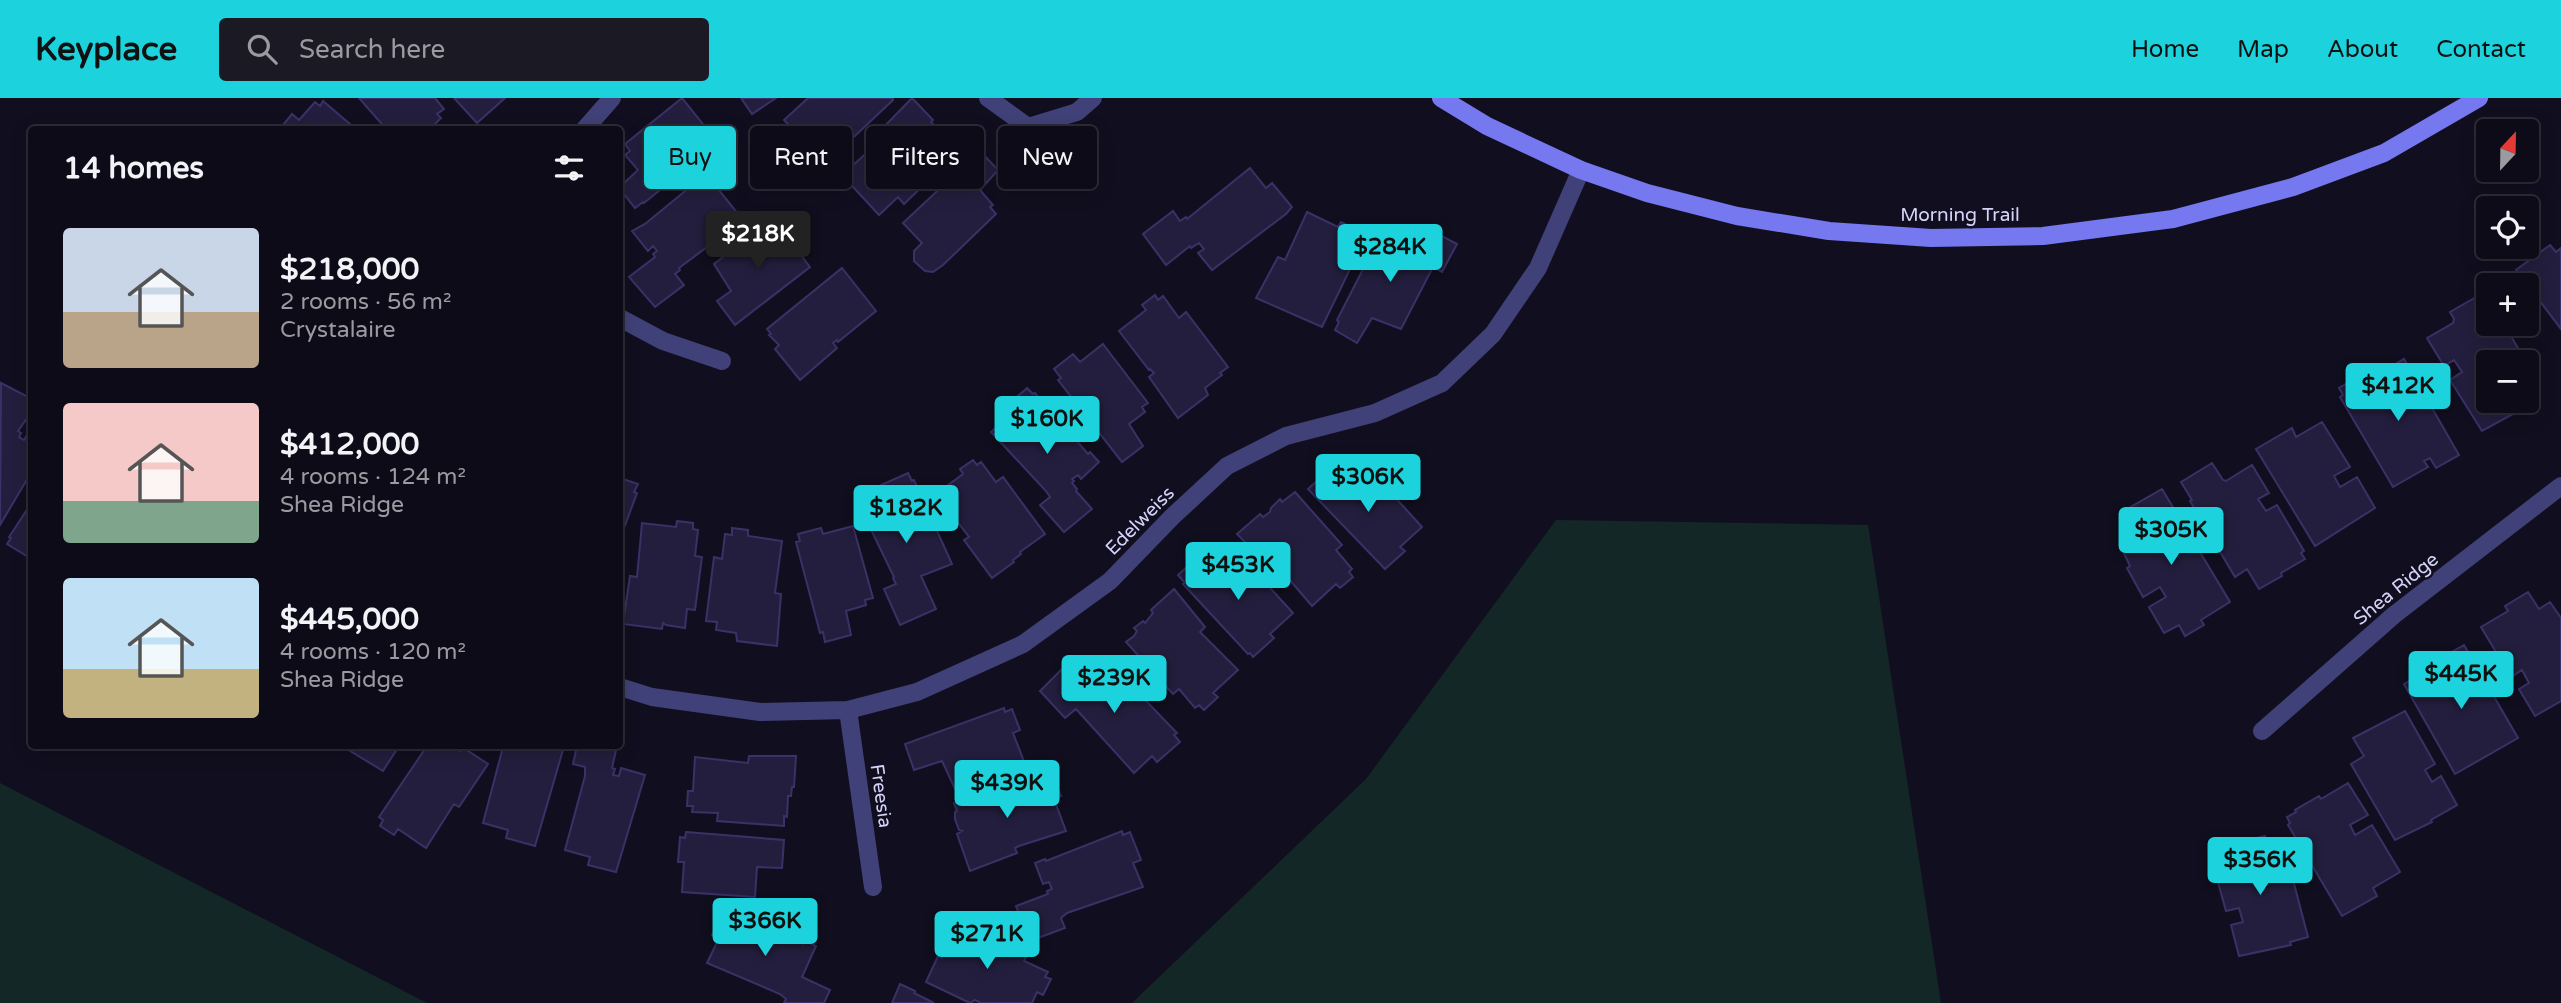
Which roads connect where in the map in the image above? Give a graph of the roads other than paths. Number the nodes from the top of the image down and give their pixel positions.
1 (612, 98) edge
2 (988, 98) edge
3 (1093, 98) edge
4 (1441, 98) edge
5 (2479, 98) edge
6 (588, 126) edge
7 (1581, 170) junction
8 (623, 320) edge
9 (722, 361) dead end
10 (2561, 486) edge
11 (623, 688) edge
12 (848, 710) junction
13 (2262, 731) dead end
14 (873, 887) dead end

1 - 6 street
2 - 3 street
4 - 7 street, Morning Trail
5 - 7 street, Morning Trail
7 - 12 street, Edelweiss
8 - 9 street
10 - 13 street, Shea Ridge
11 - 12 street, Edelweiss
12 - 14 street, Freesia

